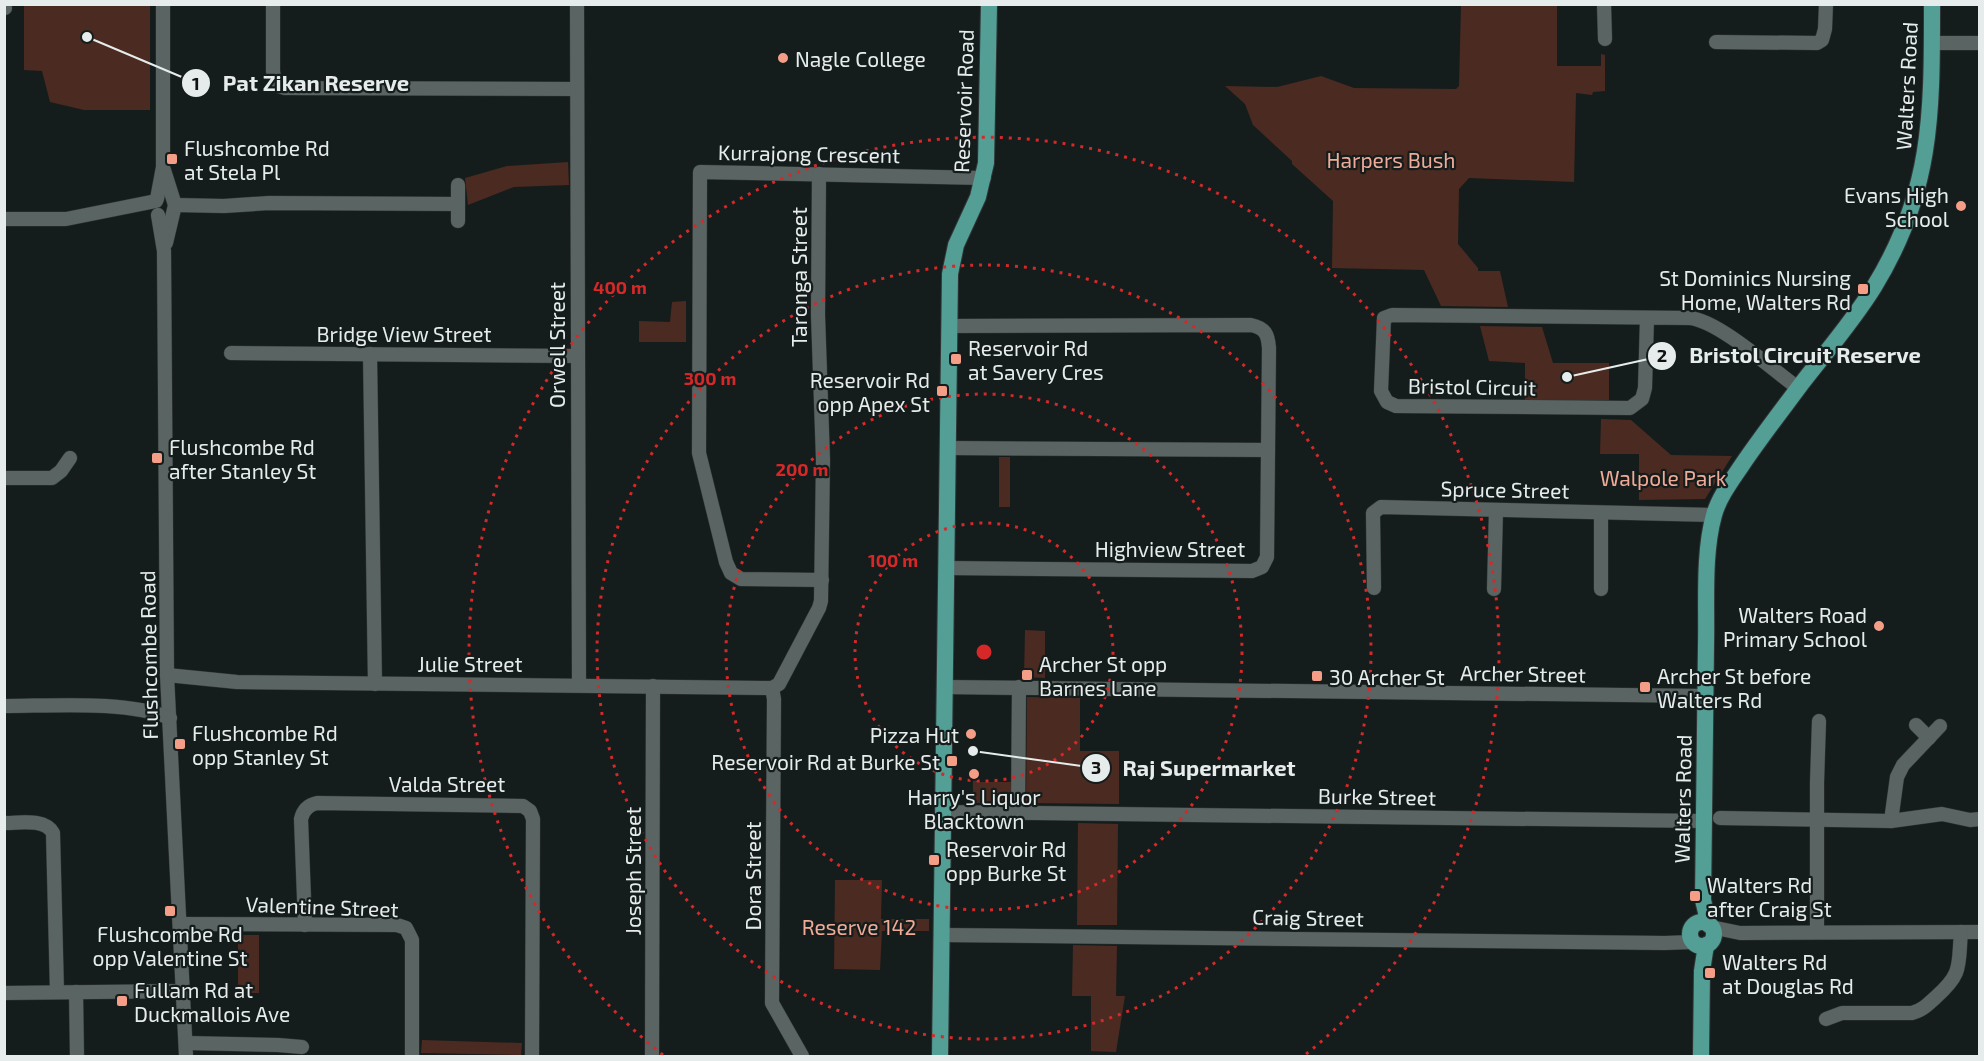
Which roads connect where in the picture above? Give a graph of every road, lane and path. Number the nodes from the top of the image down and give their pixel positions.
1 (163, 4) edge
2 (273, 4) edge
3 (577, 4) edge
4 (989, 4) edge
5 (1604, 4) edge
6 (1826, 4) edge
7 (1932, 4) edge
8 (1605, 39) dead end
9 (1716, 42) dead end
10 (1932, 43) junction
11 (1980, 43) edge
12 (577, 89) junction
13 (163, 166) junction
14 (819, 174) junction
15 (984, 178) junction
16 (458, 186) dead end
17 (458, 204) junction
18 (157, 207) junction
19 (174, 207) junction
20 (4, 219) edge
21 (458, 221) dead end
22 (164, 251) junction
23 (1647, 318) junction
24 (949, 326) junction
25 (231, 353) dead end
26 (370, 354) junction
27 (577, 356) junction
28 (1798, 388) junction
29 (947, 448) junction
30 (1268, 450) junction
31 (70, 458) dead end
32 (4, 478) edge
33 (1496, 510) junction
34 (1601, 513) junction
35 (1714, 515) junction
36 (946, 568) junction
37 (822, 580) junction
38 (1374, 588) dead end
39 (1494, 588) dead end
40 (1601, 590) dead end
41 (167, 675) junction
42 (375, 684) junction
43 (579, 685) junction
44 (653, 686) junction
45 (944, 687) junction
46 (1019, 687) junction
47 (772, 688) junction
48 (1705, 696) junction
49 (168, 698) junction
50 (4, 706) edge
51 (148, 711) junction
52 (170, 718) junction
53 (1819, 721) dead end
54 (1916, 725) dead end
55 (1940, 726) dead end
56 (1929, 738) junction
57 (943, 812) junction
58 (1018, 813) junction
59 (1980, 819) edge
60 (1712, 820) junction
61 (1817, 820) junction
62 (1891, 820) junction
63 (4, 823) edge
64 (180, 924) junction
65 (305, 924) junction
66 (1961, 932) junction
67 (1980, 932) edge
68 (1817, 933) junction
69 (941, 935) junction
70 (1701, 935) junction
71 (57, 992) junction
72 (76, 992) junction
73 (183, 992) junction
74 (4, 993) edge
75 (1826, 1019) dead end
76 (302, 1047) dead end
77 (186, 1050) edge
78 (77, 1056) edge
79 (412, 1056) edge
80 (532, 1056) edge
81 (652, 1056) edge
82 (802, 1056) edge
83 (940, 1056) edge
84 (1701, 1056) edge

1 - 13 street, Flushcombe Road
2 - 12 street
3 - 12 street, Orwell Street
4 - 15 main road, Reservoir Road
5 - 8 street
6 - 9 street
7 - 10 main road, Walters Road
10 - 11 street
10 - 28 main road, Walters Road
12 - 27 street, Orwell Street
13 - 18 street, Flushcombe Road
13 - 19 street, Flushcombe Road
14 - 15 street, Kurrajong Crescent
14 - 37 street, Taronga Street
14 - 37 street, Kurrajong Crescent
15 - 24 main road, Reservoir Road
16 - 17 street
17 - 19 street
17 - 21 street
18 - 19 street
18 - 19 street
18 - 20 street
18 - 22 street, Flushcombe Road
19 - 22 street, Flushcombe Road
22 - 41 street, Flushcombe Road
23 - 23 street, Bristol Circuit
23 - 28 street, Bristol Circuit
24 - 29 main road, Reservoir Road
24 - 30 street, Highview Street
25 - 26 street, Bridge View Street
26 - 27 street, Bridge View Street
26 - 42 street
27 - 43 street, Orwell Street
28 - 35 main road, Walters Road
29 - 30 street
29 - 36 main road, Reservoir Road
30 - 36 street, Highview Street
31 - 32 street
33 - 34 street, Spruce Street
33 - 38 street, Spruce Street
33 - 39 street
34 - 35 street, Spruce Street
34 - 40 street
35 - 48 main road, Walters Road
36 - 45 main road, Reservoir Road
37 - 47 street, Taronga Street
41 - 42 street, Julie Street
41 - 49 street, Flushcombe Road
42 - 43 street, Julie Street
43 - 44 street, Julie Street
44 - 47 street, Julie Street
44 - 81 street, Joseph Street
45 - 46 street, Archer Street
45 - 57 main road, Reservoir Road
46 - 48 street, Archer Street
46 - 58 street
47 - 82 street, Dora Street
48 - 60 main road, Walters Road
49 - 51 street
49 - 52 street, Flushcombe Road
50 - 51 street
51 - 52 street
52 - 64 street, Flushcombe Road
53 - 61 street
54 - 56 street
55 - 56 street
56 - 62 street
57 - 58 street, Burke Street
57 - 69 main road, Reservoir Road
58 - 60 street, Burke Street
59 - 62 street, Burke Street
60 - 61 street, Burke Street
60 - 70 main road, Walters Road
61 - 62 street, Burke Street
61 - 68 street
63 - 71 street
64 - 65 street, Valentine Street
64 - 73 street, Flushcombe Road
65 - 79 street, Valentine Street
65 - 80 street, Valda Street
66 - 67 street
66 - 68 street
66 - 75 street
68 - 70 street
69 - 70 street, Craig Street
69 - 83 main road, Reservoir Road
70 - 84 main road, Walters Road
71 - 72 street
71 - 74 street
72 - 73 street
72 - 78 street
73 - 77 street, Flushcombe Road
76 - 77 street

